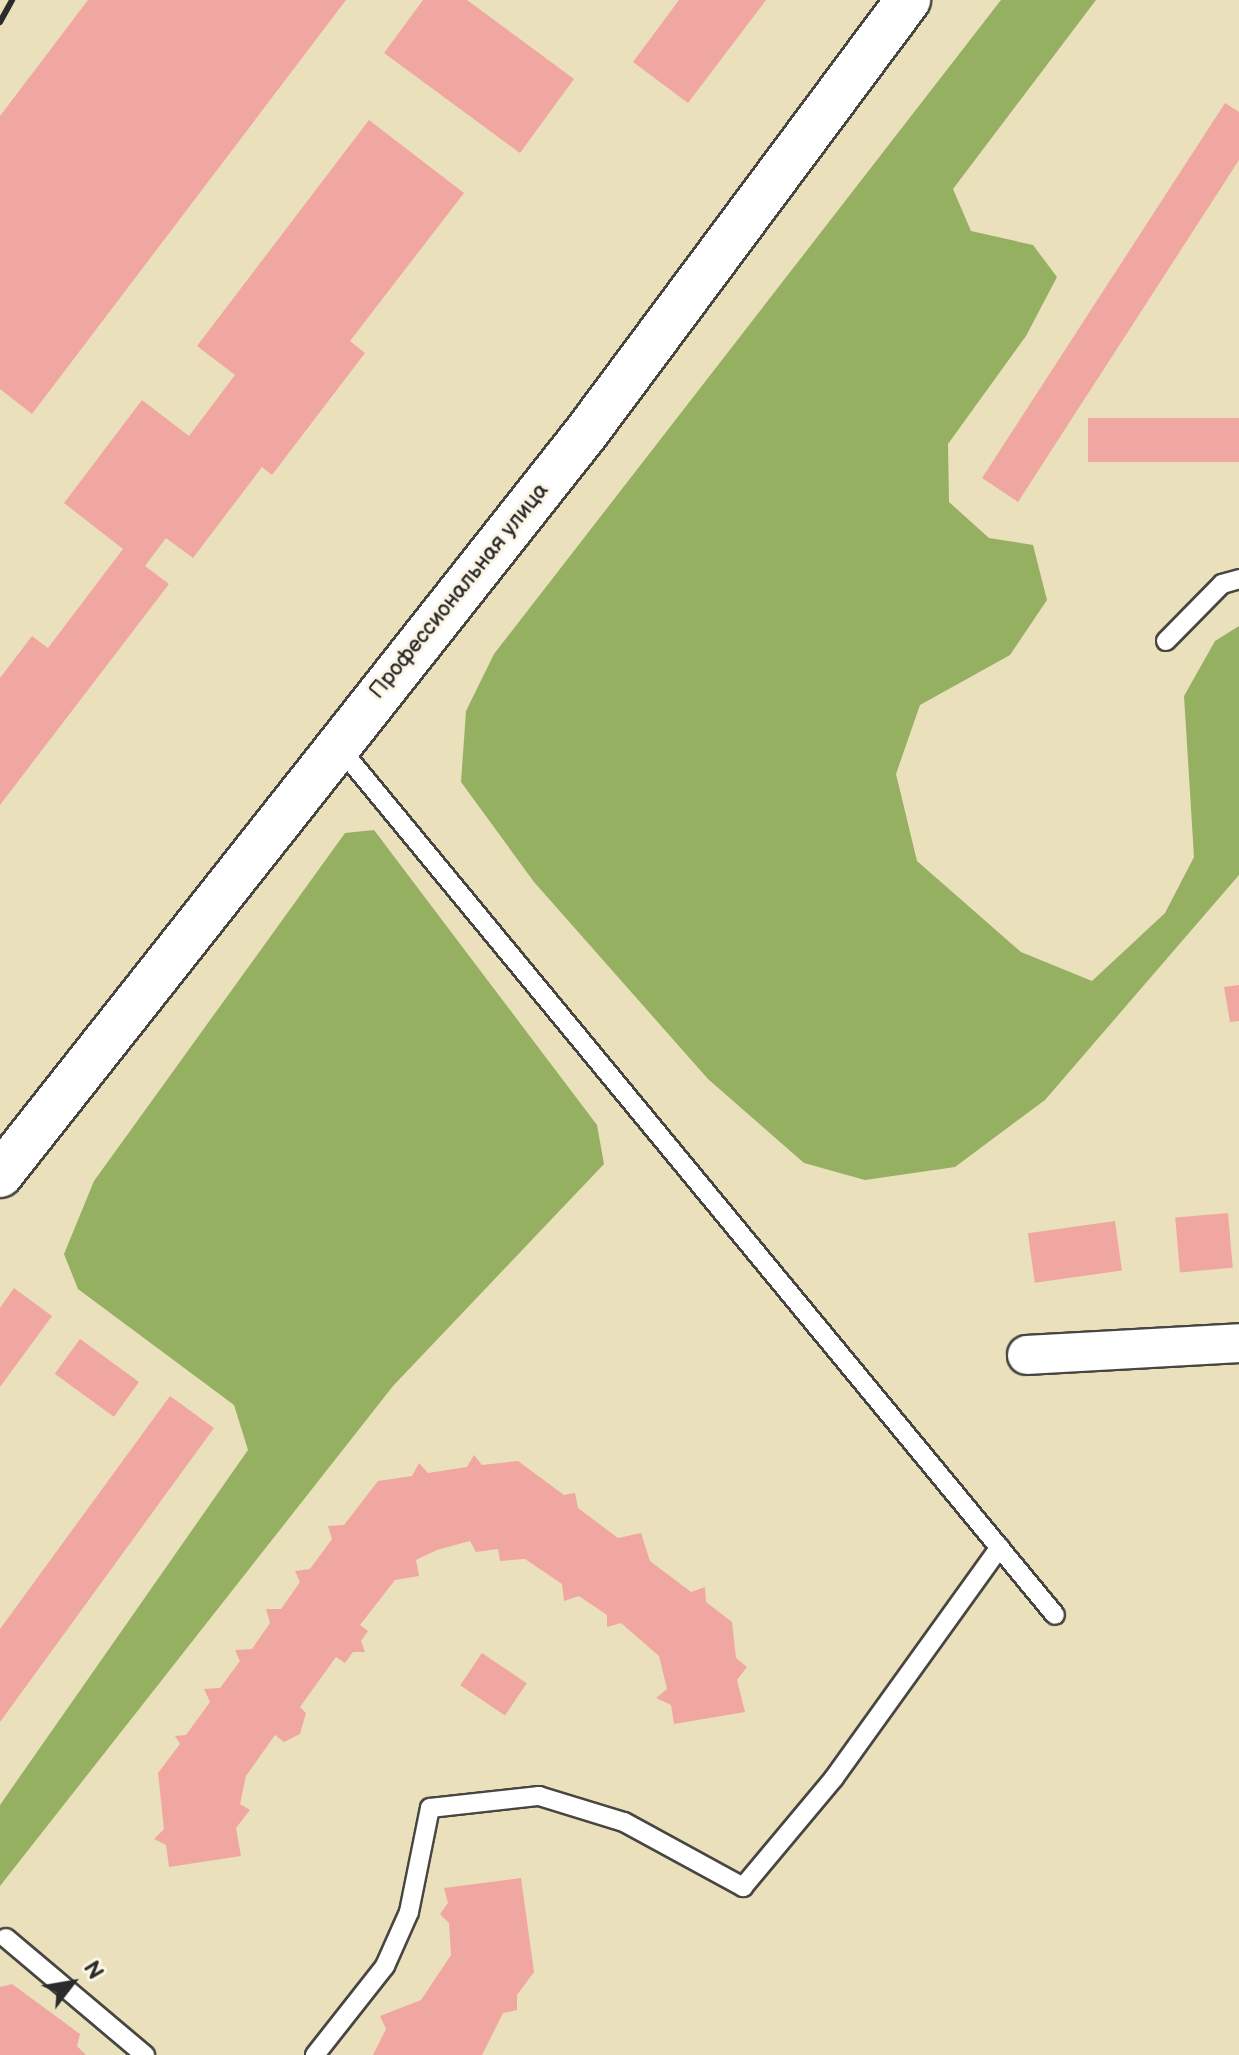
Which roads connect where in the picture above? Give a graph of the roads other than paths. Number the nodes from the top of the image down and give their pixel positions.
1 (908, 0) edge
2 (1239, 579) edge
3 (1166, 641) dead end
4 (336, 744) junction
5 (0, 1175) edge
6 (1239, 1343) edge
7 (1027, 1355) dead end
8 (1000, 1547) junction
9 (1055, 1615) dead end
10 (6, 1938) dead end
11 (145, 2055) edge
12 (315, 2055) edge

1 - 4 main road, Профессиональная улица
2 - 3 lane
4 - 5 main road, Профессиональная улица
4 - 8 lane
6 - 7 street
8 - 9 lane
8 - 12 lane
10 - 11 lane

